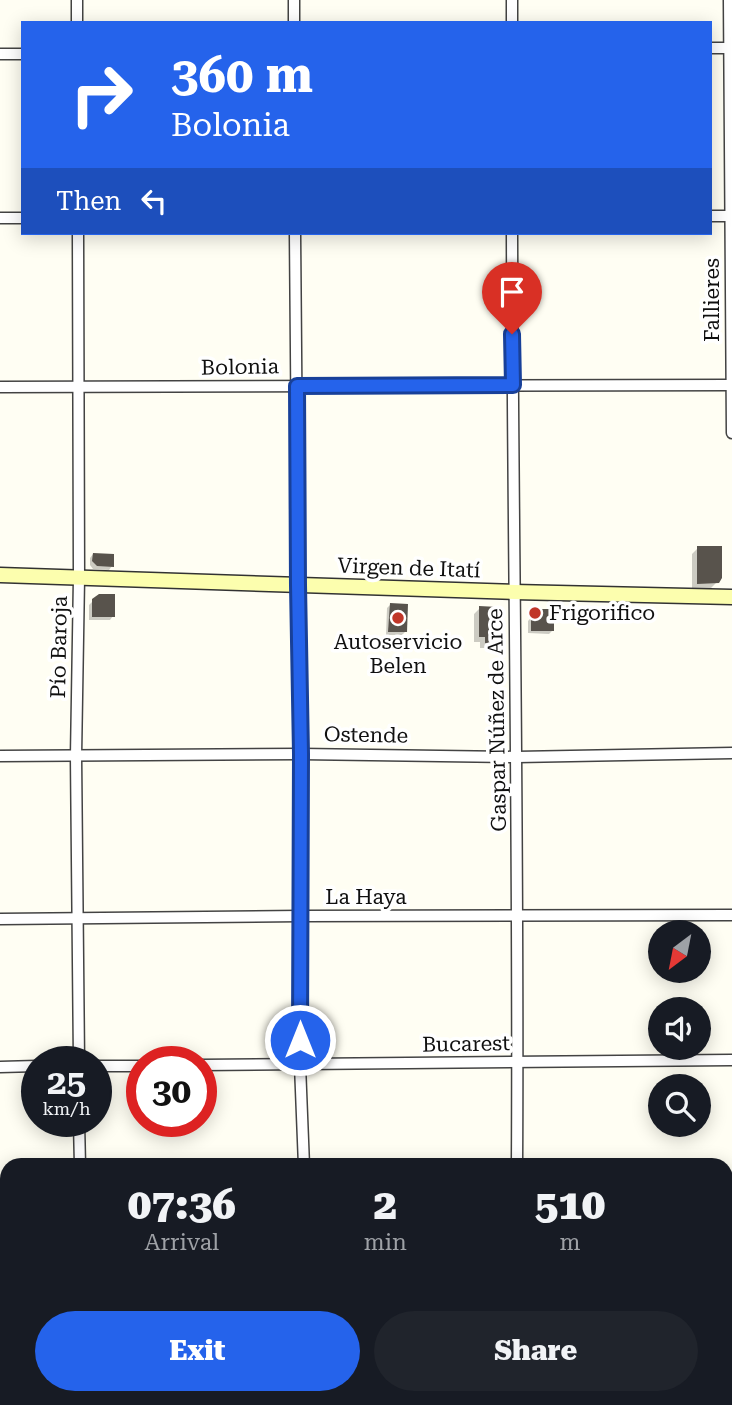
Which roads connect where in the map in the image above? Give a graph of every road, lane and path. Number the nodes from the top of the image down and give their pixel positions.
1 (76, 0) edge
2 (294, 0) edge
3 (512, 0) edge
4 (729, 0) edge
5 (77, 21) edge
6 (294, 21) edge
7 (512, 21) edge
8 (712, 48) edge
9 (730, 48) edge
10 (0, 54) edge
11 (21, 54) edge
12 (712, 216) edge
13 (732, 216) edge
14 (0, 218) edge
15 (21, 218) edge
16 (78, 235) edge
17 (295, 235) edge
18 (512, 235) edge
19 (731, 384) edge
20 (513, 385) junction
21 (297, 386) junction
22 (0, 387) edge
23 (77, 388) junction
24 (732, 433) edge
25 (0, 575) edge
26 (79, 578) junction
27 (298, 585) junction
28 (514, 592) junction
29 (732, 597) edge
30 (732, 753) edge
31 (301, 754) junction
32 (0, 756) edge
33 (76, 756) junction
34 (517, 757) junction
35 (518, 915) junction
36 (732, 915) edge
37 (301, 916) junction
38 (0, 919) edge
39 (78, 919) junction
40 (79, 1046) edge
41 (732, 1060) edge
42 (518, 1063) junction
43 (217, 1065) edge
44 (300, 1065) junction
45 (21, 1066) edge
46 (0, 1067) edge
47 (79, 1137) edge
48 (80, 1158) edge
49 (304, 1158) edge
50 (517, 1158) edge

1 - 5 street
2 - 6 street
3 - 7 street
4 - 9 street, Fallieres
8 - 9 street
9 - 13 street, Fallieres
10 - 11 street
12 - 13 street
13 - 19 street, Fallieres
14 - 15 street
16 - 23 street, Pío Baroja
17 - 21 street
18 - 20 street, Gaspar Núñez de Arce
19 - 20 street, Bolonia
19 - 24 street, Fallieres
20 - 21 street, Bolonia
20 - 28 street, Gaspar Núñez de Arce
21 - 23 street, Bolonia
21 - 27 street
22 - 23 street, Bolonia
23 - 26 street, Pío Baroja
25 - 26 street, Virgen de Itatí
26 - 27 street, Virgen de Itatí
26 - 33 street, Pío Baroja
27 - 28 street, Virgen de Itatí
27 - 31 street
28 - 29 street, Virgen de Itatí
28 - 34 street, Gaspar Núñez de Arce
30 - 34 street, Ostende
31 - 33 street, Ostende
31 - 34 street, Ostende
31 - 37 street
32 - 33 street, Ostende
33 - 39 street, Pío Baroja
34 - 35 street, Gaspar Núñez de Arce
35 - 36 street, La Haya
35 - 37 street, La Haya
35 - 42 street, Gaspar Núñez de Arce
37 - 39 street, La Haya
37 - 44 street
38 - 39 street, La Haya
39 - 40 street, Pío Baroja
41 - 42 street, Bucarest
42 - 44 street, Bucarest
42 - 50 street, Gaspar Núñez de Arce
43 - 44 street, Bucarest
44 - 49 street
45 - 46 street
47 - 48 street

